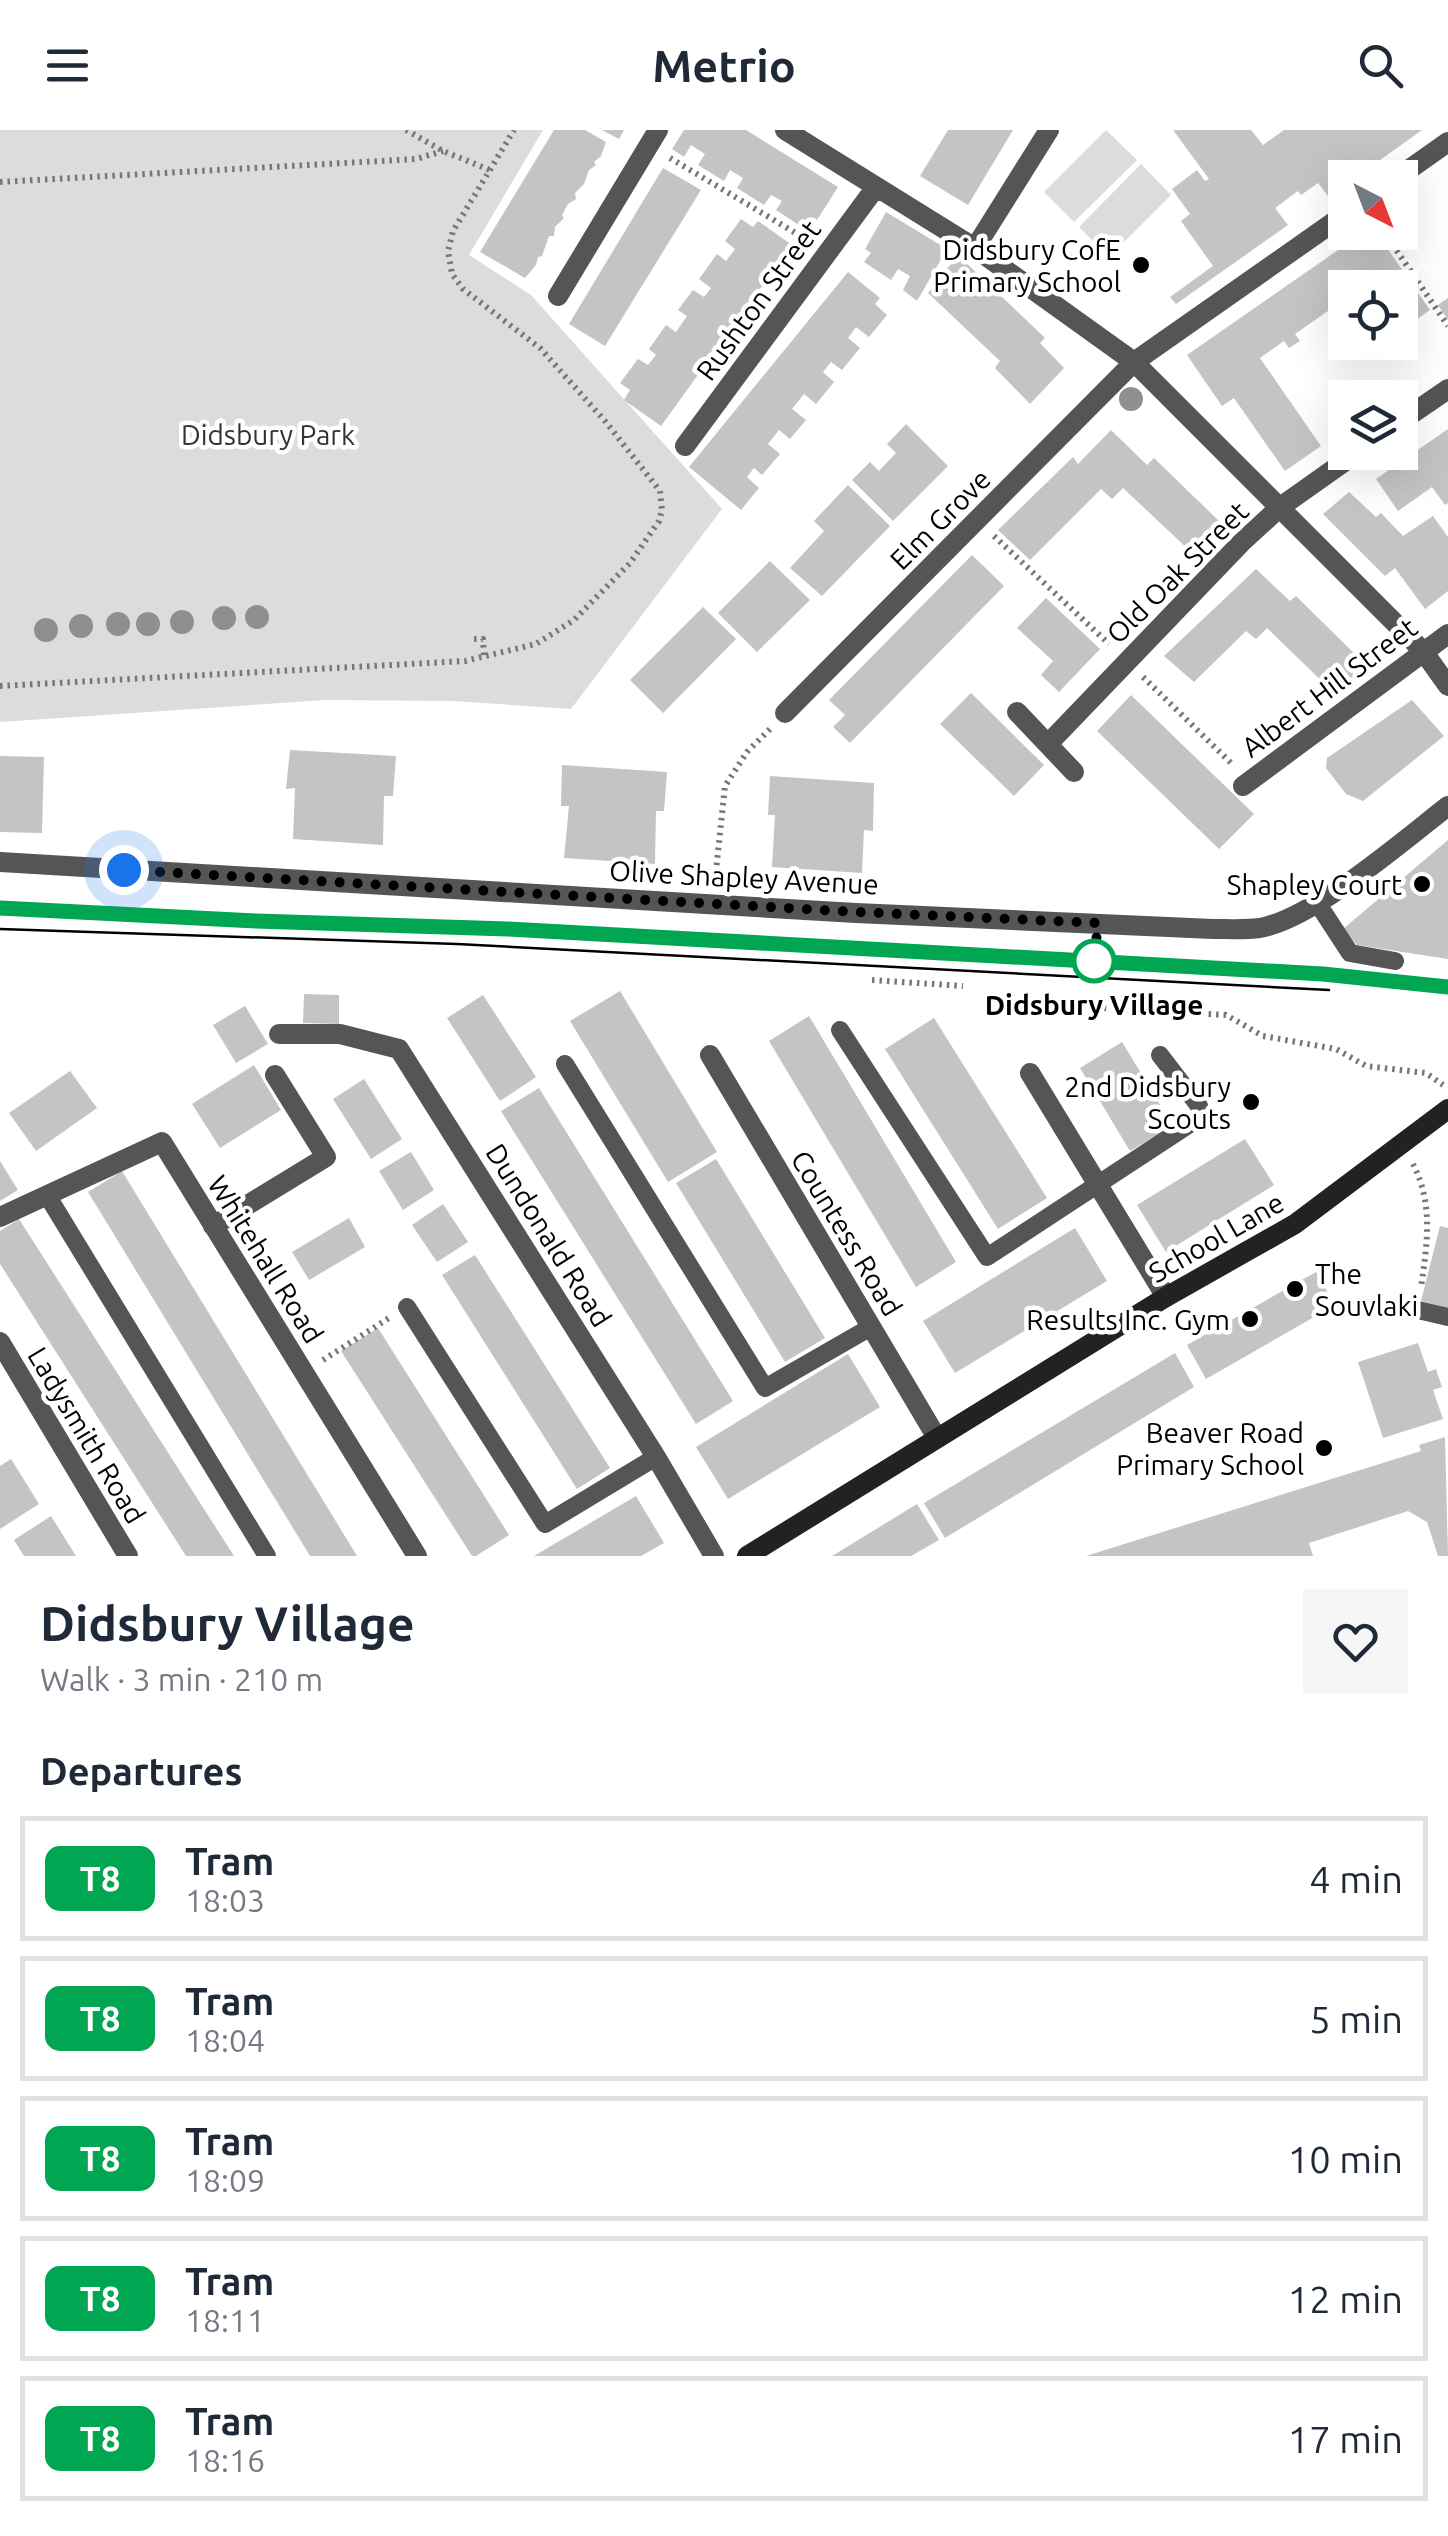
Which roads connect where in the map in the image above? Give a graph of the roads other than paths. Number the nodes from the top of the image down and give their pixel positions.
1 (785, 130) edge
2 (1049, 130) edge
3 (654, 138) edge
4 (1448, 142) edge
5 (1418, 163) edge
6 (876, 186) junction
7 (1328, 226) edge
8 (974, 248) junction
9 (558, 296) dead end
10 (1134, 362) junction
11 (1448, 389) edge
12 (1418, 410) edge
13 (685, 446) dead end
14 (1333, 470) edge
15 (1279, 508) junction
16 (1448, 634) edge
17 (1423, 651) junction
18 (1448, 686) edge
19 (1017, 712) dead end
20 (785, 713) road end
21 (1048, 744) junction
22 (1074, 772) dead end
23 (1246, 783) road end
24 (1448, 806) edge
25 (0, 862) edge
26 (1316, 901) junction
27 (1395, 961) dead end
28 (840, 1030) dead end
29 (279, 1034) dead end
30 (710, 1055) dead end
31 (1160, 1055) dead end
32 (565, 1064) dead end
33 (1030, 1073) dead end
34 (275, 1075) dead end
35 (1448, 1109) edge
36 (1099, 1186) junction
37 (47, 1195) junction
38 (0, 1216) edge
39 (213, 1226) junction
40 (1166, 1297) junction
41 (407, 1307) road end
42 (1418, 1310) road end
43 (1448, 1316) edge
44 (871, 1327) junction
45 (0, 1342) edge
46 (937, 1438) junction
47 (656, 1457) junction
48 (128, 1556) edge
49 (267, 1556) edge
50 (418, 1556) edge
51 (714, 1556) edge
52 (747, 1556) edge

1 - 6 street
2 - 8 street
3 - 9 street
4 - 5 street
6 - 8 street
6 - 13 street, Rushton Street
7 - 10 street, Elm Grove
8 - 10 street
10 - 15 street
10 - 20 street, Elm Grove
11 - 12 street
14 - 15 street, Old Oak Street
15 - 17 street
15 - 21 street, Old Oak Street
16 - 17 street, Albert Hill Street
17 - 18 street
17 - 23 street, Albert Hill Street
19 - 21 street
21 - 22 street
24 - 26 street, Olive Shapley Avenue
25 - 26 street, Olive Shapley Avenue
26 - 27 lane
28 - 36 lane
29 - 47 street, Dundonald Road
30 - 44 street, Countess Road
31 - 36 lane
32 - 44 lane
33 - 36 street
34 - 39 street
35 - 40 street, School Lane
36 - 40 street
37 - 38 street, Whitehall Road
37 - 39 street, Whitehall Road
37 - 49 lane
39 - 50 street, Whitehall Road
40 - 46 street, School Lane
41 - 47 lane
42 - 43 lane
44 - 46 street, Countess Road
45 - 48 street, Ladysmith Road
46 - 52 street, School Lane
47 - 51 street, Dundonald Road

